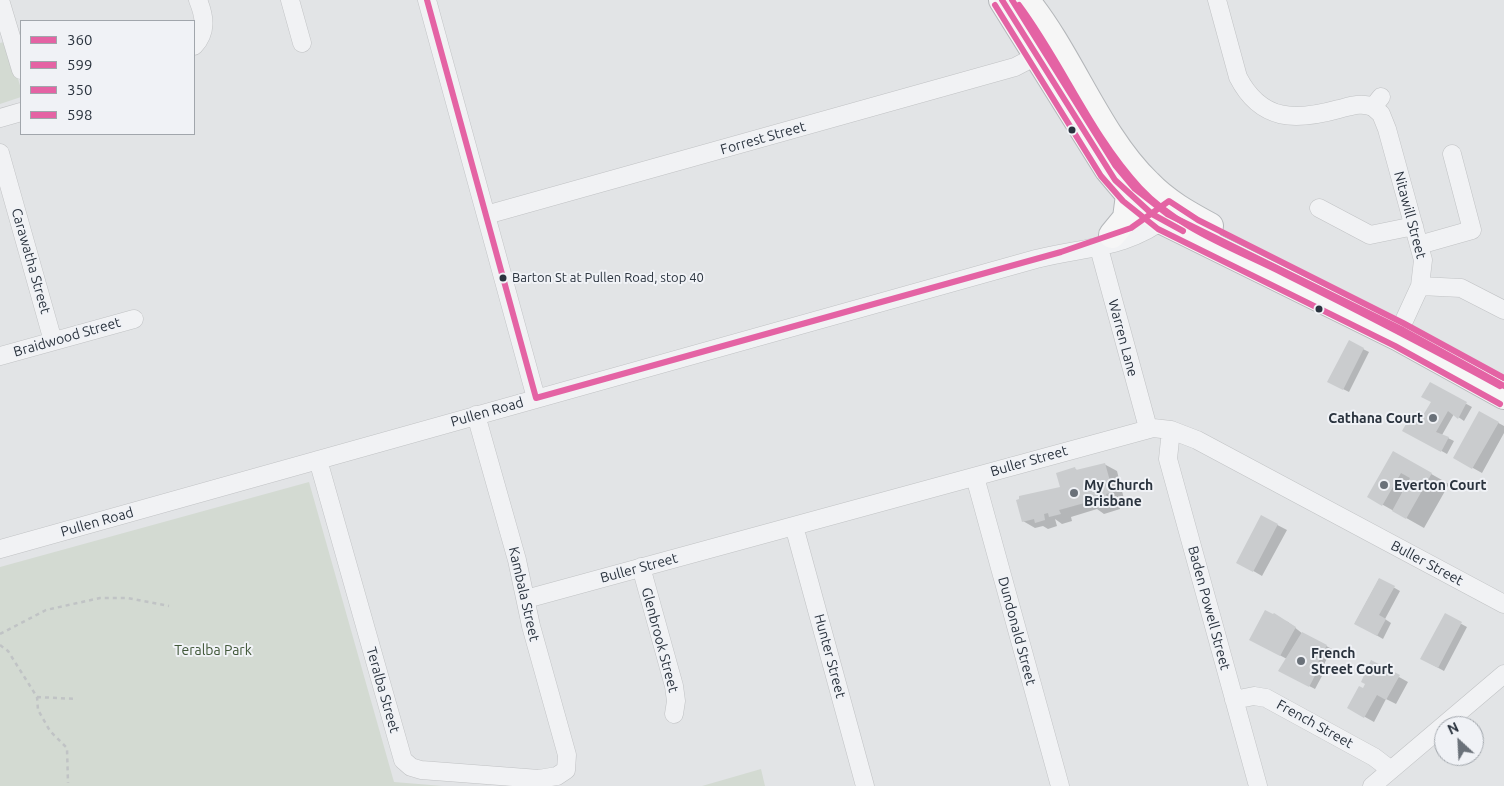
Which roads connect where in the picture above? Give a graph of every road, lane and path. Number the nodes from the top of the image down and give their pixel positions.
1 (0, 0) edge
2 (198, 0) edge
3 (290, 0) edge
4 (426, 0) edge
5 (1217, 0) edge
6 (1020, 4) edge
7 (302, 43) dead end
8 (195, 44) edge
9 (1038, 56) junction
10 (20, 67) edge
11 (20, 112) edge
12 (0, 118) edge
13 (0, 153) edge
14 (1452, 154) dead end
15 (1129, 195) junction
16 (1319, 208) dead end
17 (1165, 211) junction
18 (486, 215) junction
19 (1414, 226) junction
20 (1105, 241) junction
21 (1419, 245) junction
22 (1420, 286) junction
23 (1504, 310) edge
24 (134, 318) dead end
25 (1403, 323) junction
26 (53, 342) junction
27 (0, 356) edge
28 (1504, 378) edge
29 (1504, 396) edge
30 (536, 398) junction
31 (476, 415) junction
32 (1148, 428) junction
33 (1171, 430) junction
34 (318, 460) junction
35 (975, 477) junction
36 (794, 526) junction
37 (0, 549) edge
38 (641, 567) junction
39 (526, 599) junction
40 (1504, 604) edge
41 (169, 606) dead end
42 (0, 634) edge
43 (0, 645) edge
44 (1504, 674) edge
45 (37, 697) junction
46 (77, 699) dead end
47 (1234, 700) junction
48 (674, 714) dead end
49 (1391, 770) junction
50 (564, 772) joint
51 (68, 783) dead end
52 (865, 786) edge
53 (1060, 786) edge
54 (1258, 786) edge
55 (1372, 786) edge

1 - 10 street
2 - 8 street
3 - 7 street
4 - 18 street
5 - 19 street, Nitawill Street
6 - 9 highway
6 - 17 highway
9 - 15 highway
9 - 18 street, Forrest Street
11 - 12 street
13 - 26 street, Carawatha Street
14 - 21 street
15 - 17 highway
15 - 20 highway
16 - 19 street
17 - 20 street, Pullen Road
17 - 25 highway
17 - 29 highway
18 - 30 street
19 - 21 street, Nitawill Street
20 - 30 street, Pullen Road
20 - 32 street, Warren Lane
21 - 22 street, Nitawill Street
22 - 23 street
22 - 25 street, Nitawill Street
24 - 26 street, Braidwood Street
25 - 28 highway
26 - 27 street, Braidwood Street
30 - 31 street, Pullen Road
31 - 34 street, Pullen Road
31 - 39 street, Kambala Street
32 - 33 street, Buller Street
32 - 35 street, Buller Street
33 - 40 street, Buller Street
33 - 47 street, Baden Powell Street
34 - 37 street, Pullen Road
34 - 50 street, Teralba Street
35 - 36 street, Buller Street
35 - 53 street, Dundonald Street
36 - 38 street, Buller Street
36 - 52 street, Hunter Street
38 - 39 street, Buller Street
38 - 48 street, Glenbrook Street
39 - 50 street, Kambala Street
41 - 42 path
43 - 45 path
44 - 49 street
45 - 46 path
45 - 51 path
47 - 49 street, French Street
47 - 54 street, Baden Powell Street
49 - 55 street

